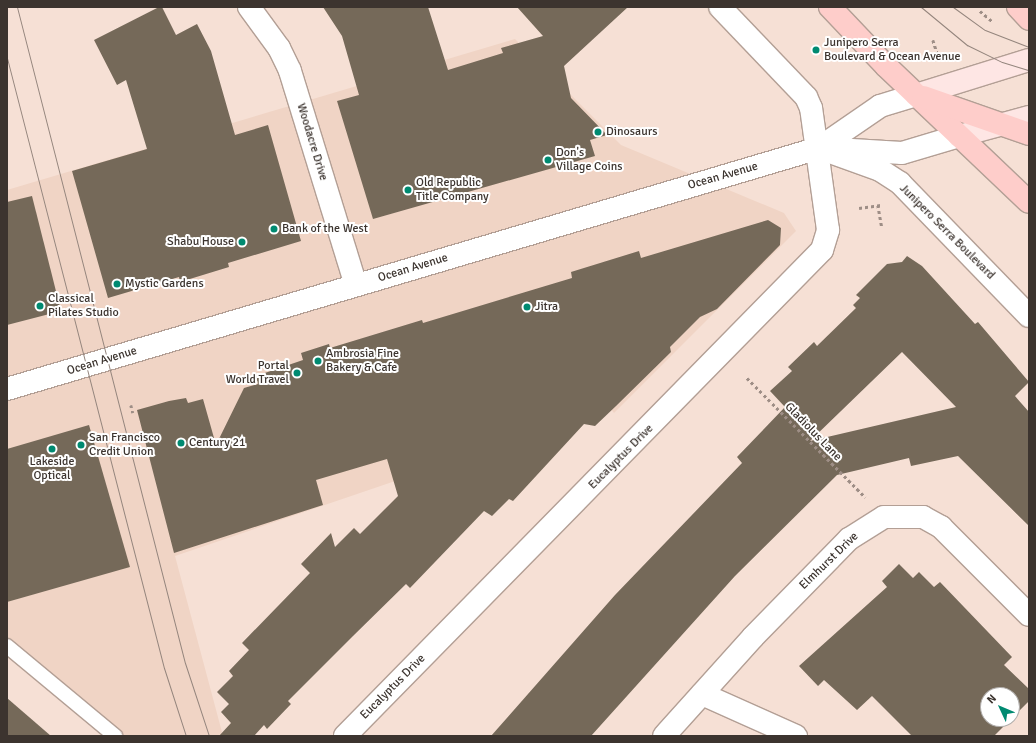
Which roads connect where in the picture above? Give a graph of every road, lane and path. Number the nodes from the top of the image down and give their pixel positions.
1 (249, 7) edge
2 (720, 7) edge
3 (830, 7) edge
4 (1018, 7) edge
5 (1029, 19) edge
6 (933, 40) dead end
7 (937, 52) dead end
8 (1029, 60) edge
9 (916, 95) junction
10 (1029, 117) edge
11 (1004, 124) junction
12 (1029, 134) edge
13 (959, 136) junction
14 (819, 148) junction
15 (1029, 202) edge
16 (887, 204) dead end
17 (878, 205) junction
18 (859, 208) dead end
19 (882, 226) dead end
20 (356, 285) junction
21 (66, 310) dead end
22 (68, 316) dead end
23 (1029, 316) edge
24 (747, 378) dead end
25 (7, 389) edge
26 (131, 405) dead end
27 (133, 413) dead end
28 (866, 499) dead end
29 (1029, 614) edge
30 (7, 646) edge
31 (702, 694) junction
32 (115, 736) edge
33 (345, 736) edge
34 (664, 736) edge
35 (796, 736) edge

1 - 20 street, Woodacre Drive
2 - 14 street
3 - 9 main road
4 - 5 main road
6 - 7 path
8 - 9 main road, Ocean Avenue
9 - 11 main road
9 - 13 main road
9 - 14 street, Ocean Avenue
10 - 11 main road, Ocean Avenue
11 - 12 main road
11 - 13 main road, Ocean Avenue
13 - 14 street, Ocean Avenue
13 - 15 main road
14 - 20 street, Ocean Avenue
14 - 23 street, Junipero Serra Boulevard
14 - 33 street, Eucalyptus Drive
16 - 17 path
17 - 18 path
17 - 19 path
20 - 25 street, Ocean Avenue
21 - 22 path
24 - 28 path, Gladiolus Lane
26 - 27 path
29 - 31 street, Elmhurst Drive
30 - 32 lane
31 - 34 street, Elmhurst Drive
31 - 35 street

